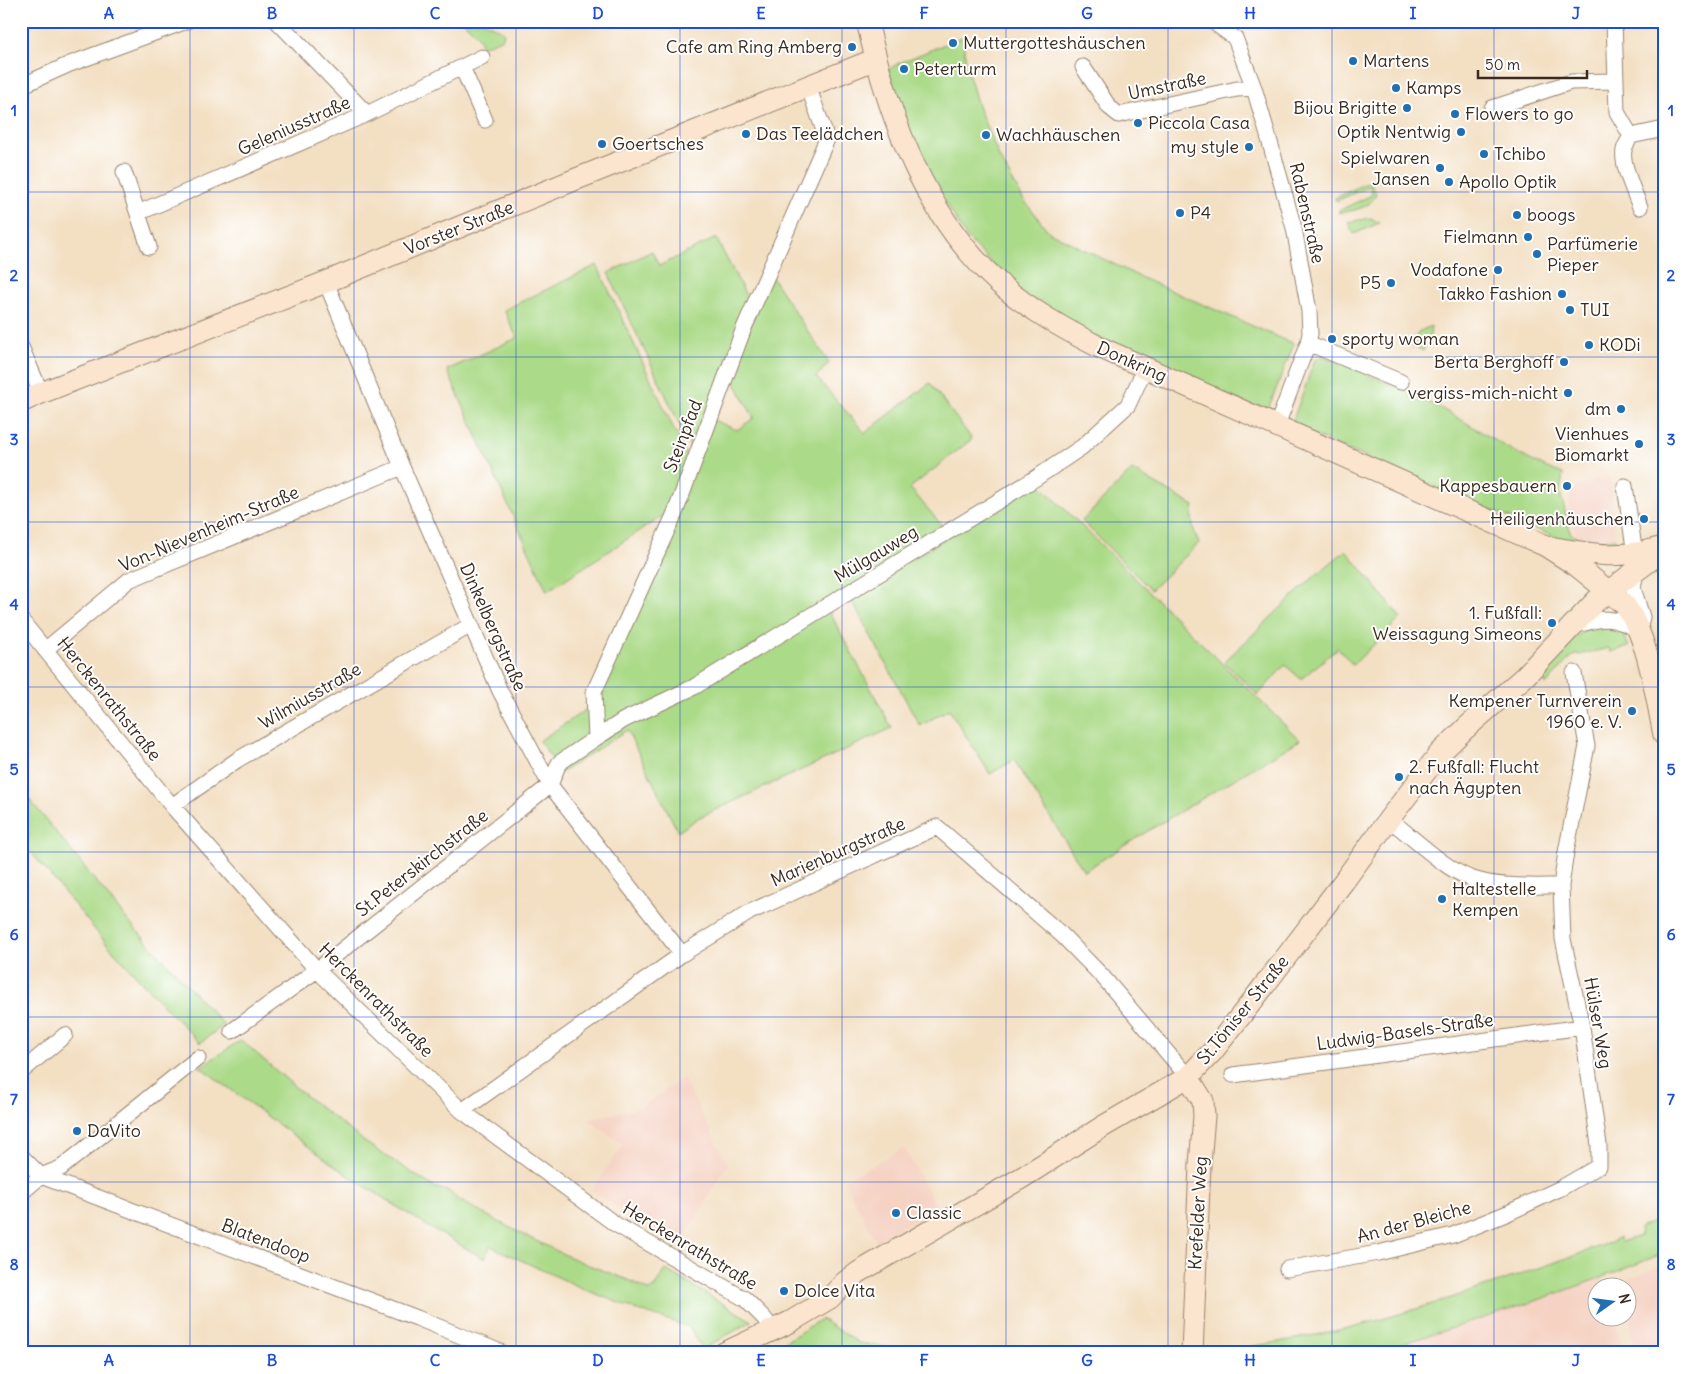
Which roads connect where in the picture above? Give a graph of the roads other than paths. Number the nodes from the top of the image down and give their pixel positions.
1 (187, 21) edge
2 (277, 21) edge
3 (867, 21) edge
4 (1212, 21) edge
5 (1614, 21) edge
6 (482, 57) dead end
7 (876, 59) junction
8 (1083, 66) dead end
9 (462, 67) junction
10 (1616, 80) junction
11 (21, 86) edge
12 (808, 86) junction
13 (1254, 88) junction
14 (1492, 108) dead end
15 (367, 114) junction
16 (485, 120) dead end
17 (1664, 129) edge
18 (1631, 136) junction
19 (124, 172) dead end
20 (1640, 207) dead end
21 (138, 213) junction
22 (149, 247) dead end
23 (326, 282) junction
24 (1308, 343) junction
25 (21, 347) edge
26 (1146, 368) junction
27 (1402, 382) dead end
28 (41, 393) junction
29 (21, 402) edge
30 (1277, 425) junction
31 (402, 467) junction
32 (1625, 486) dead end
33 (1546, 546) junction
34 (1664, 547) edge
35 (1635, 552) junction
36 (1608, 592) junction
37 (21, 620) edge
38 (470, 625) junction
39 (1573, 626) junction
40 (1639, 632) junction
41 (44, 650) junction
42 (1574, 673) dead end
43 (1664, 735) edge
44 (596, 738) junction
45 (550, 785) junction
46 (172, 806) junction
47 (1388, 819) junction
48 (1562, 886) junction
49 (682, 954) junction
50 (317, 970) junction
51 (1582, 1027) junction
52 (232, 1031) dead end
53 (65, 1035) dead end
54 (198, 1058) dead end
55 (21, 1072) edge
56 (1233, 1075) dead end
57 (1188, 1076) junction
58 (462, 1111) junction
59 (21, 1156) edge
60 (1599, 1166) joint
61 (41, 1176) junction
62 (21, 1193) edge
63 (1287, 1270) dead end
64 (772, 1330) junction
65 (503, 1353) edge
66 (724, 1353) edge
67 (1192, 1353) edge

1 - 11 street
2 - 15 street
3 - 7 main road, Donkring
4 - 13 street, Rabenstraße
5 - 10 street
6 - 9 street, Geleniusstraße
7 - 12 main road, Vorster Straße
7 - 26 main road, Donkring
8 - 13 street, Umstraße
9 - 15 street, Geleniusstraße
9 - 16 street
10 - 14 street
10 - 18 street
12 - 23 main road, Vorster Straße
12 - 44 street, Steinpfad
13 - 24 street, Rabenstraße
15 - 21 street, Geleniusstraße
17 - 18 street
18 - 20 street
19 - 21 street
21 - 22 street
23 - 28 main road, Vorster Straße
23 - 31 street, Dinkelbergstraße
24 - 27 street
24 - 30 street, Rabenstraße
25 - 28 street
26 - 30 main road, Donkring
26 - 44 street, Mülgauweg
28 - 29 main road, Vorster Straße
30 - 33 main road, Donkring
31 - 38 street, Dinkelbergstraße
31 - 41 street, Von-Nievenheim-Straße
32 - 35 street
33 - 35 main road, Donkring
33 - 36 main road, Donkring
34 - 35 main road
35 - 36 main road
35 - 40 street
36 - 39 main road, St.Töniser Straße
36 - 40 main road, Donkring
37 - 41 street, Herckenrathstraße
38 - 45 street, Dinkelbergstraße
38 - 46 street, Wilmiusstraße
39 - 40 street
39 - 47 main road, St.Töniser Straße
40 - 43 main road, Donkring
41 - 46 street, Herckenrathstraße
42 - 48 street, Hülser Weg
44 - 45 street
45 - 49 street, Dinkelbergstraße
45 - 50 street, St.Peterskirchstraße
46 - 50 street, Herckenrathstraße
47 - 48 street
47 - 57 main road, St.Töniser Straße
48 - 51 street, Hülser Weg
49 - 57 street, Marienburgstraße
49 - 58 street, Marienburgstraße
50 - 52 street, St.Peterskirchstraße
50 - 58 street, Herckenrathstraße
51 - 56 street, Ludwig-Basels-Straße
51 - 60 street, Hülser Weg
53 - 55 street
54 - 61 street
57 - 64 main road, St.Töniser Straße
57 - 67 main road, Krefelder Weg
58 - 64 street, Herckenrathstraße
59 - 61 street, Blatendoop
60 - 63 street, An der Bleiche
61 - 62 street
61 - 65 street, Blatendoop
64 - 66 main road, St.Töniser Straße

